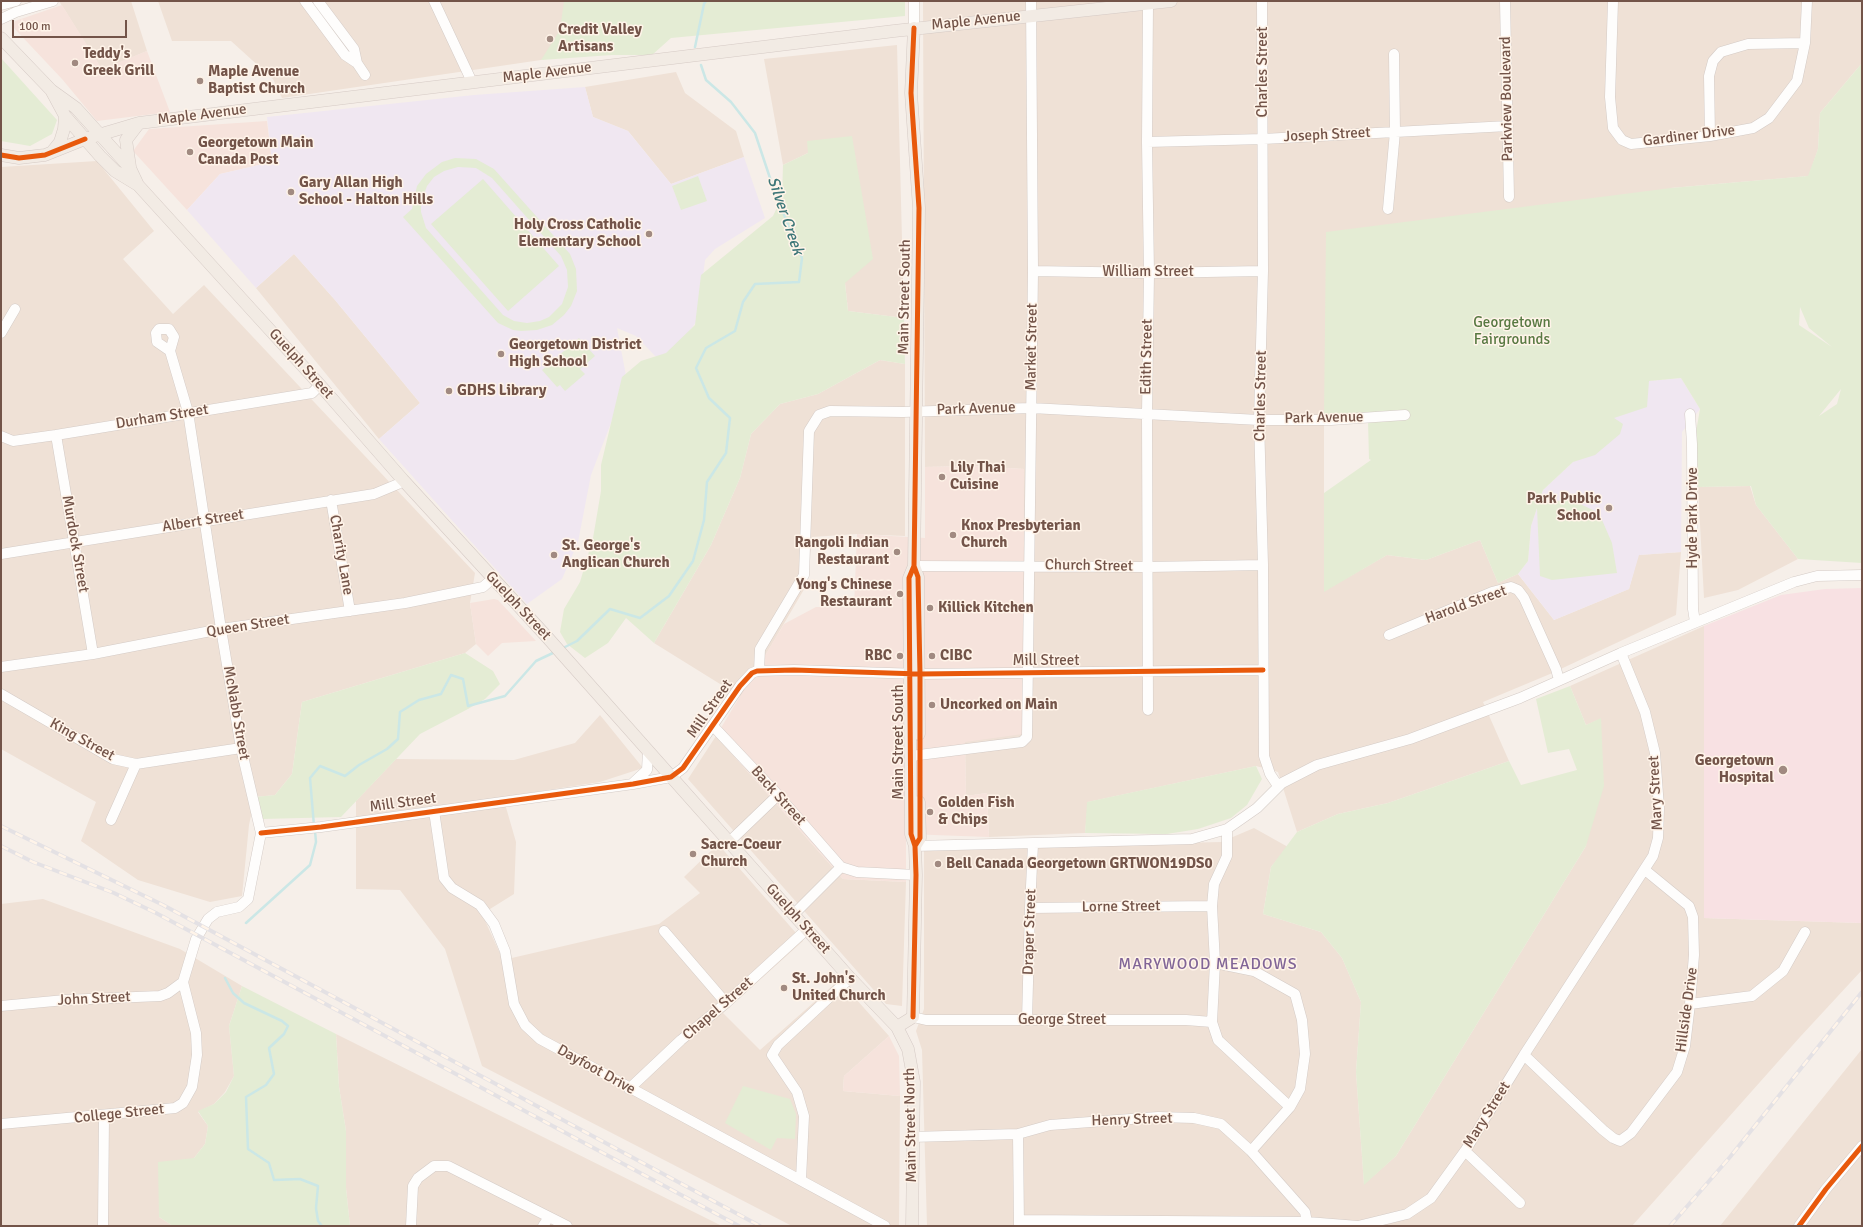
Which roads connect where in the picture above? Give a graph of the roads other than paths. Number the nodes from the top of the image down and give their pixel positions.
1 (16, 1) edge
2 (54, 1) edge
3 (305, 1) edge
4 (318, 1) edge
5 (434, 1) edge
6 (914, 1) edge
7 (1031, 1) edge
8 (1171, 1) edge
9 (1262, 1) edge
10 (1505, 1) edge
11 (1613, 1) edge
12 (1807, 1) edge
13 (1148, 4) junction
14 (1, 6) edge
15 (1031, 15) junction
16 (1, 19) edge
17 (914, 28) junction
18 (1, 38) edge
19 (1805, 43) junction
20 (1394, 54) dead end
21 (357, 63) junction
22 (365, 74) dead end
23 (472, 82) junction
24 (51, 90) junction
25 (65, 116) junction
26 (139, 123) junction
27 (1508, 126) junction
28 (1395, 132) junction
29 (99, 135) junction
30 (1710, 136) junction
31 (85, 139) junction
32 (1263, 139) junction
33 (1147, 142) junction
34 (52, 152) junction
35 (1, 156) edge
36 (130, 168) junction
37 (138, 185) junction
38 (1509, 197) dead end
39 (1388, 209) dead end
40 (1034, 271) junction
41 (1263, 272) junction
42 (1149, 273) junction
43 (15, 309) dead end
44 (1, 333) edge
45 (170, 351) dead end
46 (320, 385) junction
47 (1031, 408) junction
48 (915, 411) junction
49 (188, 412) junction
50 (1147, 414) junction
51 (1690, 414) dead end
52 (1405, 415) dead end
53 (1259, 420) junction
54 (56, 435) junction
55 (1, 436) edge
56 (403, 480) junction
57 (331, 500) junction
58 (206, 520) junction
59 (74, 542) junction
60 (1, 554) edge
61 (1264, 565) junction
62 (914, 566) junction
63 (1031, 566) junction
64 (1148, 567) junction
65 (1862, 575) edge
66 (492, 579) junction
67 (350, 611) junction
68 (1695, 622) junction
69 (221, 630) junction
70 (1389, 635) dead end
71 (1621, 653) junction
72 (93, 654) junction
73 (1, 667) edge
74 (1262, 670) junction
75 (759, 671) junction
76 (1029, 672) junction
77 (1147, 672) junction
78 (915, 674) junction
79 (1559, 680) junction
80 (1, 694) edge
81 (1148, 710) dead end
82 (713, 726) junction
83 (241, 748) junction
84 (648, 751) junction
85 (915, 756) junction
86 (136, 764) junction
87 (671, 776) junction
88 (633, 784) junction
89 (1278, 786) junction
90 (778, 795) junction
91 (434, 811) junction
92 (111, 820) dead end
93 (1227, 828) junction
94 (261, 833) junction
95 (729, 842) junction
96 (1033, 844) junction
97 (915, 846) junction
98 (841, 867) junction
99 (1645, 870) junction
100 (916, 875) junction
101 (1212, 906) junction
102 (1030, 908) junction
103 (794, 914) junction
104 (807, 929) junction
105 (664, 931) dead end
106 (1805, 932) dead end
107 (1215, 963) junction
108 (850, 978) junction
109 (183, 982) junction
110 (726, 1003) junction
111 (1690, 1004) junction
112 (1, 1006) edge
113 (913, 1017) junction
114 (1027, 1020) junction
115 (1212, 1022) junction
116 (897, 1027) junction
117 (1524, 1055) junction
118 (629, 1089) junction
119 (1290, 1107) junction
120 (104, 1116) junction
121 (1, 1124) edge
122 (1018, 1134) junction
123 (912, 1137) junction
124 (1862, 1146) edge
125 (1251, 1151) junction
126 (1465, 1151) junction
127 (801, 1179) junction
128 (1520, 1203) dead end
129 (549, 1217) junction
130 (1307, 1222) junction
131 (1394, 1222) edge
132 (1019, 1223) edge
133 (103, 1226) edge
134 (411, 1226) edge
135 (543, 1226) edge
136 (567, 1226) edge
137 (885, 1226) edge
138 (912, 1226) edge
139 (1799, 1226) edge

1 - 14 street
2 - 16 street
3 - 21 street
4 - 21 street
5 - 23 street
6 - 17 street, Main Street South
7 - 15 street, Market Street
8 - 13 main road, Maple Avenue
9 - 32 street, Charles Street
10 - 27 street, Parkview Boulevard
11 - 30 street, Gardiner Drive
12 - 19 street, Gardiner Drive
13 - 15 main road, Maple Avenue
13 - 33 street, Edith Street
15 - 17 main road, Maple Avenue
15 - 40 street, Market Street
17 - 23 main road, Maple Avenue
17 - 48 main road, Main Street South
18 - 24 main road, Guelph Street
19 - 30 street, Gardiner Drive
19 - 30 street
20 - 28 street
21 - 22 street
23 - 26 main road, Maple Avenue
24 - 25 main road, Guelph Street
24 - 29 main road, Guelph Street
25 - 31 main road, Guelph Street
25 - 34 main road
26 - 29 main road, Maple Avenue
26 - 36 main road
27 - 28 street, Joseph Street
27 - 38 street, Parkview Boulevard
28 - 32 street, Joseph Street
28 - 39 street
29 - 31 main road, Maple Avenue
29 - 36 main road, Guelph Street
31 - 34 main road, Maple Avenue
31 - 37 main road, Guelph Street
32 - 33 street, Joseph Street
32 - 41 street, Charles Street
33 - 42 street, Edith Street
34 - 35 main road, Maple Avenue
36 - 37 main road, Guelph Street
37 - 46 main road, Guelph Street
40 - 42 street, William Street
40 - 47 street, Market Street
41 - 42 street, William Street
41 - 53 street, Charles Street
42 - 50 street, Edith Street
43 - 44 street
45 - 49 street, McNabb Street
46 - 49 street, Durham Street
46 - 56 main road, Guelph Street
47 - 48 street, Park Avenue
47 - 50 street, Park Avenue
47 - 63 street, Market Street
48 - 62 main road, Main Street South
48 - 75 street, Park Avenue
49 - 54 street, Durham Street
49 - 58 street, McNabb Street
50 - 53 street, Park Avenue
50 - 64 street, Edith Street
51 - 68 street, Hyde Park Drive
52 - 53 street, Park Avenue
53 - 61 street, Charles Street
54 - 55 street, Durham Street
54 - 59 street, Murdock Street
56 - 57 street, Albert Street
56 - 66 main road, Guelph Street
57 - 58 street, Albert Street
57 - 67 street, Charity Lane
58 - 59 street, Albert Street
58 - 69 street, McNabb Street
59 - 60 street, Albert Street
59 - 72 street, Murdock Street
61 - 64 street, Church Street
61 - 74 street, Charles Street
62 - 63 street, Church Street
62 - 78 main road, Main Street South
63 - 64 street, Church Street
63 - 76 street, Market Street
64 - 77 street, Edith Street
65 - 68 street
66 - 67 street, Queen Street
66 - 84 main road, Guelph Street
67 - 69 street, Queen Street
68 - 71 street
69 - 72 street, Queen Street
69 - 83 street, McNabb Street
70 - 79 street, Harold Street
71 - 79 street
71 - 99 street, Mary Street
72 - 73 street, Queen Street
74 - 77 street, Mill Street
74 - 89 street, Charles Street
75 - 78 street, Mill Street
75 - 82 street, Mill Street
76 - 77 street, Mill Street
76 - 78 street, Mill Street
76 - 85 street, Market Street
77 - 81 street, Edith Street
78 - 85 main road, Main Street South
79 - 89 street
80 - 86 street, King Street
82 - 87 street, Mill Street
82 - 90 street, Back Street
83 - 86 street, King Street
83 - 94 street, McNabb Street
84 - 87 main road, Guelph Street
84 - 88 street
85 - 97 main road, Main Street South
86 - 92 street
87 - 88 street, Mill Street
87 - 95 main road, Guelph Street
88 - 91 street, Mill Street
89 - 93 street
90 - 95 street
90 - 98 street, Back Street
91 - 94 street, Mill Street
91 - 118 street, Dayfoot Drive
93 - 96 street
93 - 101 street
94 - 109 street, McNabb Street
95 - 103 main road, Guelph Street
96 - 97 street
96 - 102 street, Draper Street
97 - 100 main road, Main Street South
98 - 100 street
98 - 103 street
99 - 111 street, Hillside Drive
99 - 117 street, Mary Street
100 - 113 main road, Main Street South
101 - 102 street, Lorne Street
101 - 107 street
102 - 114 street, Draper Street
103 - 104 main road, Guelph Street
104 - 108 main road, Guelph Street
104 - 110 street, Chapel Street
105 - 110 street
106 - 111 street
107 - 115 street
107 - 119 street
108 - 116 main road, Guelph Street
108 - 127 street
109 - 112 street, John Street
109 - 120 street, College Street
110 - 118 street, Chapel Street
111 - 117 street, Hillside Drive
113 - 114 street, George Street
113 - 116 main road
114 - 115 street, George Street
115 - 119 street
116 - 123 main road, Main Street North
117 - 126 street, Mary Street
118 - 127 street, Dayfoot Drive
119 - 125 street
120 - 121 street, College Street
120 - 133 street
122 - 123 street, Henry Street
122 - 125 street, Henry Street
122 - 132 street
123 - 138 main road, Main Street North
124 - 139 street
125 - 130 street, Henry Street
126 - 128 street
126 - 131 street, Mary Street
127 - 137 street, Dayfoot Drive
129 - 134 street
129 - 135 street
129 - 136 street
130 - 131 street, Mary Street
130 - 132 street, Mary Street

